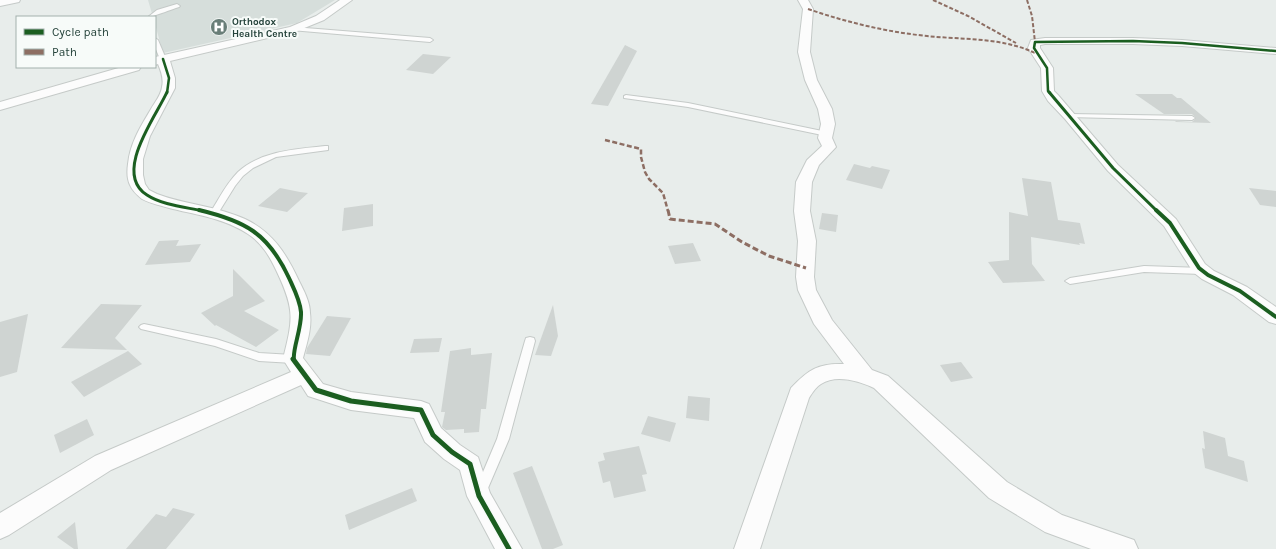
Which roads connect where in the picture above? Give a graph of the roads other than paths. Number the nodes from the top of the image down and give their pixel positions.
1 (15, 0) edge
2 (347, 0) edge
3 (803, 0) edge
4 (0, 4) edge
5 (177, 6) dead end
6 (152, 16) edge
7 (293, 29) junction
8 (430, 40) dead end
9 (156, 45) edge
10 (1276, 51) edge
11 (159, 60) edge
12 (132, 68) edge
13 (626, 97) dead end
14 (0, 106) edge
15 (1070, 116) junction
16 (1192, 118) dead end
17 (827, 134) junction
18 (325, 148) dead end
19 (214, 213) junction
20 (1202, 271) junction
21 (1070, 281) dead end
22 (1276, 317) edge
23 (144, 327) dead end
24 (530, 341) dead end
25 (298, 367) junction
26 (865, 376) junction
27 (479, 496) junction
28 (0, 527) edge
29 (509, 549) edge
30 (747, 549) edge
31 (1125, 549) edge

1 - 4 street
2 - 7 street
3 - 17 street
5 - 6 lane
7 - 8 lane
7 - 11 street
9 - 11 lane
10 - 15 street
11 - 19 street
12 - 14 street
13 - 17 lane
15 - 16 lane
15 - 20 street
17 - 26 street
18 - 19 lane
19 - 25 street
20 - 21 lane
20 - 22 street
23 - 25 lane
24 - 27 lane
25 - 27 street
25 - 28 street
26 - 30 street
26 - 31 street
27 - 29 street

